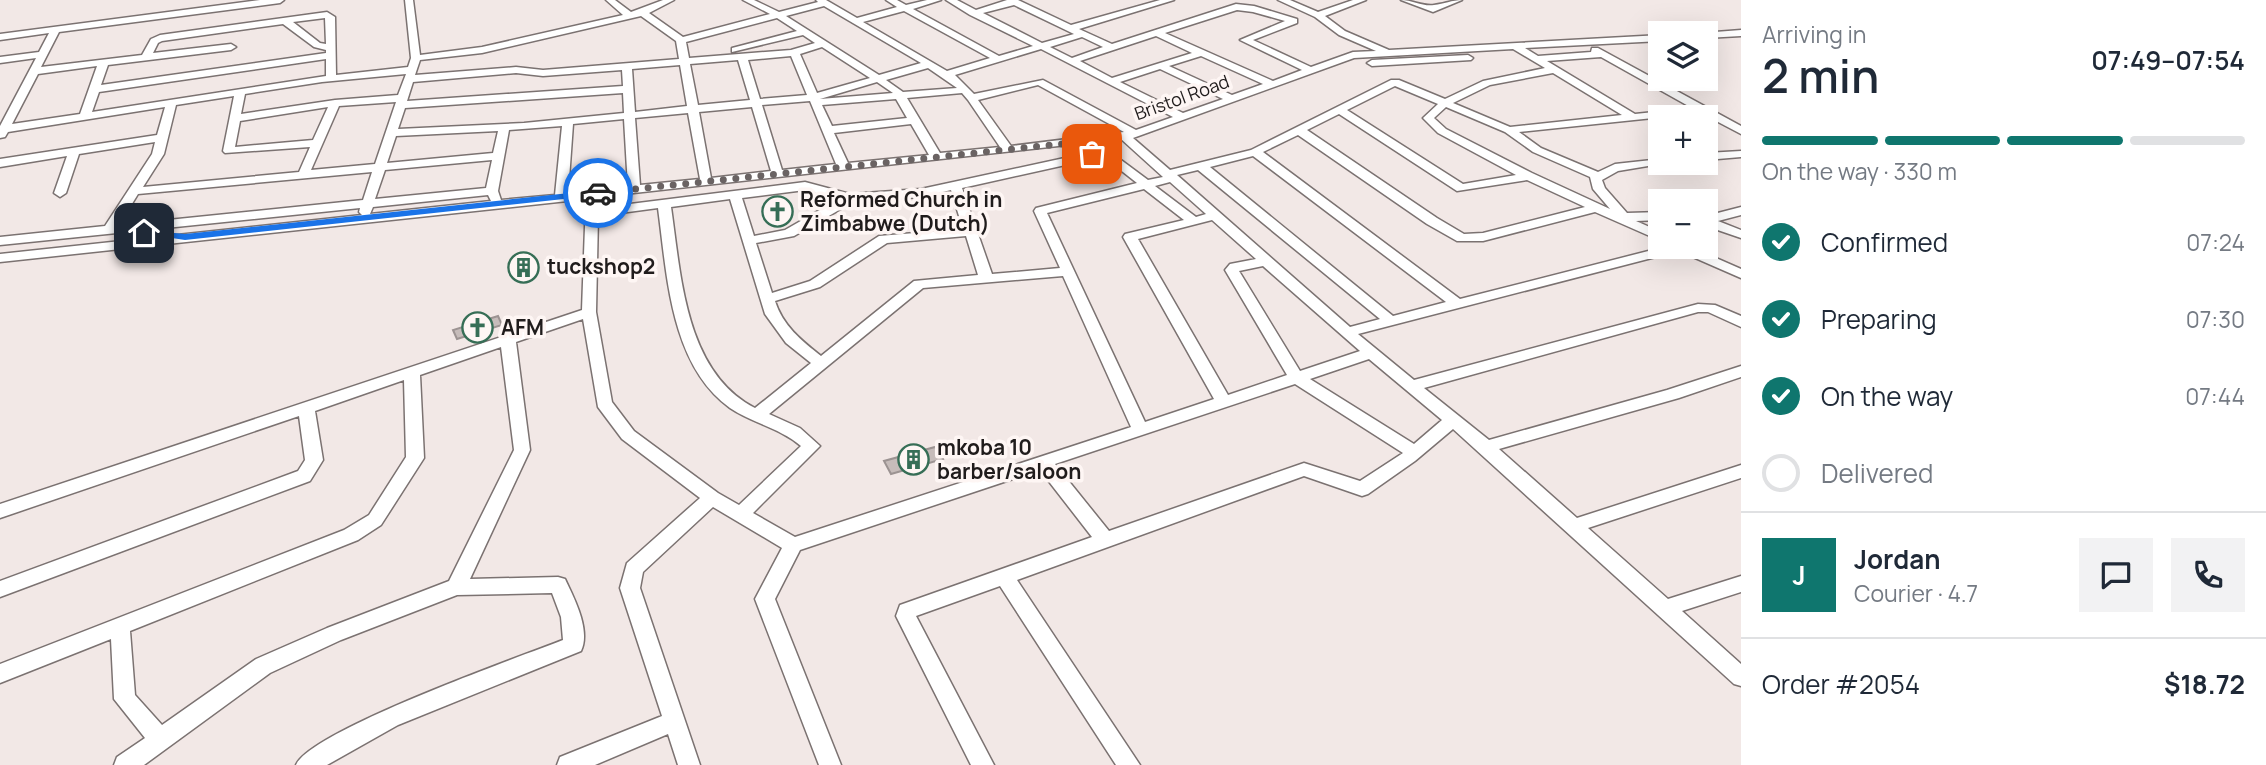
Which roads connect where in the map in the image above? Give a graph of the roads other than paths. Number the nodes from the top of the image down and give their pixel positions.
1 (280, 0) edge
2 (409, 0) edge
3 (610, 0) edge
4 (670, 0) edge
5 (747, 0) edge
6 (890, 0) edge
7 (937, 0) edge
8 (950, 0) edge
9 (1216, 0) edge
10 (1282, 0) edge
11 (1362, 0) edge
12 (1405, 0) edge
13 (1458, 0) edge
14 (1013, 1) edge
15 (1163, 1) edge
16 (246, 2) edge
17 (822, 2) edge
18 (1236, 7) junction
19 (905, 8) junction
20 (643, 13) junction
21 (973, 13) junction
22 (629, 15) junction
23 (778, 15) junction
24 (1318, 15) junction
25 (285, 21) junction
26 (855, 21) junction
27 (233, 28) junction
28 (1072, 28) junction
29 (56, 29) junction
30 (804, 32) junction
31 (1741, 33) edge
32 (1083, 34) junction
33 (1158, 34) junction
34 (1718, 34) edge
35 (0, 37) edge
36 (539, 37) junction
37 (1648, 39) edge
38 (681, 40) junction
39 (1741, 42) edge
40 (1718, 43) edge
41 (822, 44) junction
42 (1513, 45) junction
43 (1041, 46) junction
44 (231, 47) junction
45 (1648, 47) edge
46 (1112, 48) junction
47 (331, 51) junction
48 (795, 52) junction
49 (1387, 52) junction
50 (1599, 52) junction
51 (1200, 53) junction
52 (45, 54) junction
53 (164, 56) junction
54 (1350, 56) junction
55 (1533, 56) junction
56 (146, 57) junction
57 (742, 57) junction
58 (999, 59) junction
59 (0, 60) edge
60 (707, 60) junction
61 (104, 61) junction
62 (684, 61) junction
63 (1071, 61) junction
64 (530, 63) junction
65 (1370, 63) junction
66 (929, 64) junction
67 (627, 66) junction
68 (1161, 66) junction
69 (413, 69) junction
70 (226, 70) junction
71 (1310, 70) junction
72 (1555, 70) junction
73 (36, 71) junction
74 (947, 74) junction
75 (331, 78) junction
76 (878, 79) junction
77 (159, 80) junction
78 (1111, 81) junction
79 (1395, 82) junction
80 (1272, 84) junction
81 (95, 89) junction
82 (628, 89) junction
83 (240, 92) junction
84 (969, 94) junction
85 (901, 96) junction
86 (1232, 99) junction
87 (816, 100) junction
88 (401, 102) junction
89 (171, 103) junction
90 (335, 103) junction
91 (755, 103) junction
92 (1442, 104) junction
93 (1694, 105) edge
94 (527, 108) junction
95 (1338, 109) junction
96 (692, 110) junction
97 (6, 116) edge
98 (85, 116) junction
99 (630, 116) junction
100 (1648, 116) edge
101 (1182, 117) junction
102 (1633, 117) junction
103 (236, 118) junction
104 (1718, 118) edge
105 (916, 120) junction
106 (568, 122) junction
107 (505, 127) junction
108 (1297, 129) junction
109 (828, 130) junction
110 (1509, 130) junction
111 (1741, 131) edge
112 (2, 133) edge
113 (391, 133) junction
114 (1130, 135) junction
115 (162, 138) junction
116 (316, 143) junction
117 (1070, 143) junction
118 (1008, 150) junction
119 (74, 152) junction
120 (1255, 152) junction
121 (1741, 153) edge
122 (1095, 155) junction
123 (497, 156) junction
124 (1718, 156) edge
125 (936, 157) junction
126 (0, 163) edge
127 (1648, 164) edge
128 (843, 166) junction
129 (1201, 166) junction
130 (380, 167) junction
131 (777, 173) junction
132 (303, 175) junction
133 (1171, 176) junction
134 (1528, 176) junction
135 (1599, 177) junction
136 (706, 181) junction
137 (1145, 185) junction
138 (956, 187) junction
139 (634, 189) junction
140 (135, 191) junction
141 (60, 193) dead end
142 (592, 193) junction
143 (735, 195) junction
144 (495, 197) junction
145 (561, 197) junction
146 (850, 198) junction
147 (368, 202) junction
148 (664, 205) junction
149 (1597, 207) junction
150 (1741, 211) edge
151 (592, 212) junction
152 (1215, 216) junction
153 (1648, 216) edge
154 (1621, 217) junction
155 (1718, 217) edge
156 (363, 218) junction
157 (1193, 221) junction
158 (1718, 225) edge
159 (110, 229) junction
160 (1648, 230) edge
161 (971, 232) junction
162 (1741, 234) edge
163 (185, 237) junction
164 (749, 240) junction
165 (0, 241) edge
166 (1648, 255) edge
167 (0, 258) edge
168 (1707, 259) edge
169 (1267, 261) junction
170 (1067, 272) junction
171 (1741, 274) edge
172 (986, 277) junction
173 (767, 299) junction
174 (1458, 303) junction
175 (589, 312) junction
176 (1391, 321) junction
177 (1741, 322) edge
178 (1347, 332) junction
179 (508, 341) junction
180 (1371, 353) junction
181 (820, 363) junction
182 (1741, 371) edge
183 (412, 372) junction
184 (1296, 377) junction
185 (1411, 386) junction
186 (1223, 400) junction
187 (306, 408) junction
188 (757, 415) junction
189 (1452, 419) junction
190 (1140, 429) junction
191 (1486, 447) junction
192 (1414, 452) junction
193 (1044, 463) junction
194 (1741, 471) edge
195 (712, 498) junction
196 (0, 511) edge
197 (741, 514) junction
198 (1573, 526) junction
199 (1106, 541) junction
200 (793, 545) junction
201 (1006, 577) junction
202 (1741, 584) edge
203 (456, 587) junction
204 (0, 589) edge
205 (1664, 609) junction
206 (120, 627) junction
207 (0, 674) edge
208 (1741, 677) edge
209 (675, 720) junction
210 (160, 739) junction
211 (595, 759) edge
212 (125, 765) edge
213 (307, 765) edge
214 (568, 765) edge
215 (689, 765) edge
216 (830, 765) edge
217 (984, 765) edge
218 (1129, 765) edge

1 - 16 street
2 - 69 street
3 - 22 street
4 - 20 street
5 - 23 street
6 - 19 street
7 - 19 street
8 - 21 street
9 - 18 street
10 - 24 street
11 - 24 street
12 - 13 street
14 - 21 street
14 - 28 street
15 - 28 street
16 - 29 street
17 - 23 street
17 - 26 street
18 - 33 street
18 - 71 street
19 - 26 street
19 - 58 street
20 - 22 street
20 - 38 street
21 - 43 street
22 - 36 street
23 - 30 street
23 - 38 street
24 - 49 street
25 - 27 street
25 - 47 street
25 - 47 street
26 - 66 street
27 - 44 street
27 - 56 street
28 - 32 street
29 - 35 street
29 - 52 street
30 - 41 street
30 - 60 street
31 - 34 street
32 - 43 street
32 - 46 street
33 - 46 street
33 - 51 street
36 - 64 street
36 - 69 street
37 - 42 street, Bristol Road
38 - 62 street
39 - 40 street
41 - 48 street
41 - 76 street
42 - 49 street, Bristol Road
42 - 55 street
43 - 58 street
43 - 63 street
44 - 53 street
44 - 70 street
45 - 50 street
46 - 63 street
47 - 70 street
47 - 75 street
48 - 57 street
48 - 87 street
49 - 54 street, Bristol Road
50 - 55 street
50 - 93 street
51 - 68 street
51 - 80 street
52 - 59 street
52 - 73 street
53 - 56 street
53 - 77 street
54 - 65 street
54 - 71 street, Bristol Road
55 - 65 street
55 - 72 street
56 - 61 street
57 - 60 street
57 - 91 street
58 - 74 street
60 - 62 street
61 - 73 street
61 - 81 street
62 - 67 street
62 - 96 street
63 - 78 street
64 - 67 street
64 - 69 street
64 - 94 street
65 - 79 street
66 - 74 street
66 - 76 street
67 - 82 street
68 - 78 street
68 - 86 street
69 - 75 street
69 - 88 street
70 - 77 street
71 - 80 street, Bristol Road
72 - 92 street
72 - 102 street
73 - 97 street
74 - 84 street
75 - 83 street
76 - 85 street
76 - 87 street
77 - 81 street
78 - 101 street
79 - 92 street
79 - 95 street
80 - 86 street, Bristol Road
81 - 98 street
82 - 94 street
82 - 99 street
83 - 89 street
83 - 103 street
84 - 85 street
84 - 114 street
84 - 118 street
85 - 87 street
85 - 105 street
86 - 101 street, Bristol Road
87 - 91 street
87 - 109 street
88 - 90 street
88 - 94 street
88 - 113 street
89 - 98 street
89 - 115 street
90 - 103 street
90 - 116 street
91 - 96 street
91 - 131 street
92 - 110 street
92 - 134 street
94 - 106 street
94 - 107 street
95 - 108 street
95 - 134 street
96 - 99 street
96 - 136 street
97 - 112 street
98 - 112 street
99 - 106 street
99 - 139 street
100 - 102 street
101 - 114 street, Bristol Road
102 - 110 street
103 - 116 street
104 - 111 street
105 - 109 street
105 - 125 street
106 - 145 street
107 - 113 street
107 - 123 street
108 - 120 street
108 - 149 street
109 - 128 street
110 - 135 street
113 - 130 street
114 - 117 street, Bristol Road
114 - 133 street
115 - 119 street
115 - 140 street
116 - 132 street
117 - 118 street, Bristol Road
117 - 122 street
118 - 125 street, Bristol Road
119 - 126 street
119 - 141 street
120 - 129 street
120 - 174 street
121 - 124 street
122 - 137 street
122 - 138 street
123 - 130 street
123 - 144 street
125 - 128 street, Bristol Road
127 - 135 street
128 - 131 street, Bristol Road
129 - 133 street
129 - 176 street
130 - 132 street
130 - 147 street
131 - 136 street, Bristol Road
132 - 140 street
133 - 137 street
133 - 152 street
134 - 149 street
135 - 154 street
136 - 139 street, Bristol Road
137 - 157 street
137 - 170 street
138 - 146 street
138 - 161 street
139 - 142 street, Bristol Road
140 - 159 street
142 - 145 street, Bristol Road
142 - 151 street
143 - 146 street
143 - 148 street
143 - 164 street
144 - 145 street, Bristol Road
144 - 147 street
144 - 156 street, Bristol Road
146 - 164 street
147 - 156 street
147 - 159 street
148 - 151 street
148 - 188 street
149 - 154 street
150 - 155 street
151 - 175 street
152 - 157 street
152 - 169 street
153 - 154 street
154 - 160 street
156 - 163 street, Bristol Road
157 - 186 street
158 - 162 street
159 - 163 street
159 - 165 street
161 - 172 street
161 - 173 street
163 - 167 street, Bristol Road
164 - 173 street
166 - 174 street
168 - 171 street
169 - 178 street
169 - 184 street
170 - 172 street
170 - 190 street
172 - 181 street
173 - 181 street
174 - 176 street
175 - 179 street
175 - 195 street
176 - 178 street
177 - 185 street
178 - 180 street
179 - 183 street
179 - 203 street
180 - 184 street
180 - 185 street
181 - 188 street
182 - 191 street
183 - 187 street
183 - 206 street
184 - 186 street
184 - 192 street
185 - 189 street
186 - 190 street
187 - 196 street
187 - 204 street
188 - 197 street
189 - 191 street
189 - 192 street
190 - 193 street
191 - 198 street
192 - 199 street
193 - 199 street
193 - 200 street
194 - 198 street
195 - 197 street
195 - 209 street
197 - 200 street
198 - 205 street
199 - 201 street
200 - 216 street
201 - 217 street
201 - 218 street
202 - 205 street
203 - 210 street
203 - 213 street
205 - 208 street
206 - 207 street
206 - 210 street
209 - 211 street
209 - 215 street
210 - 212 street
211 - 214 street

